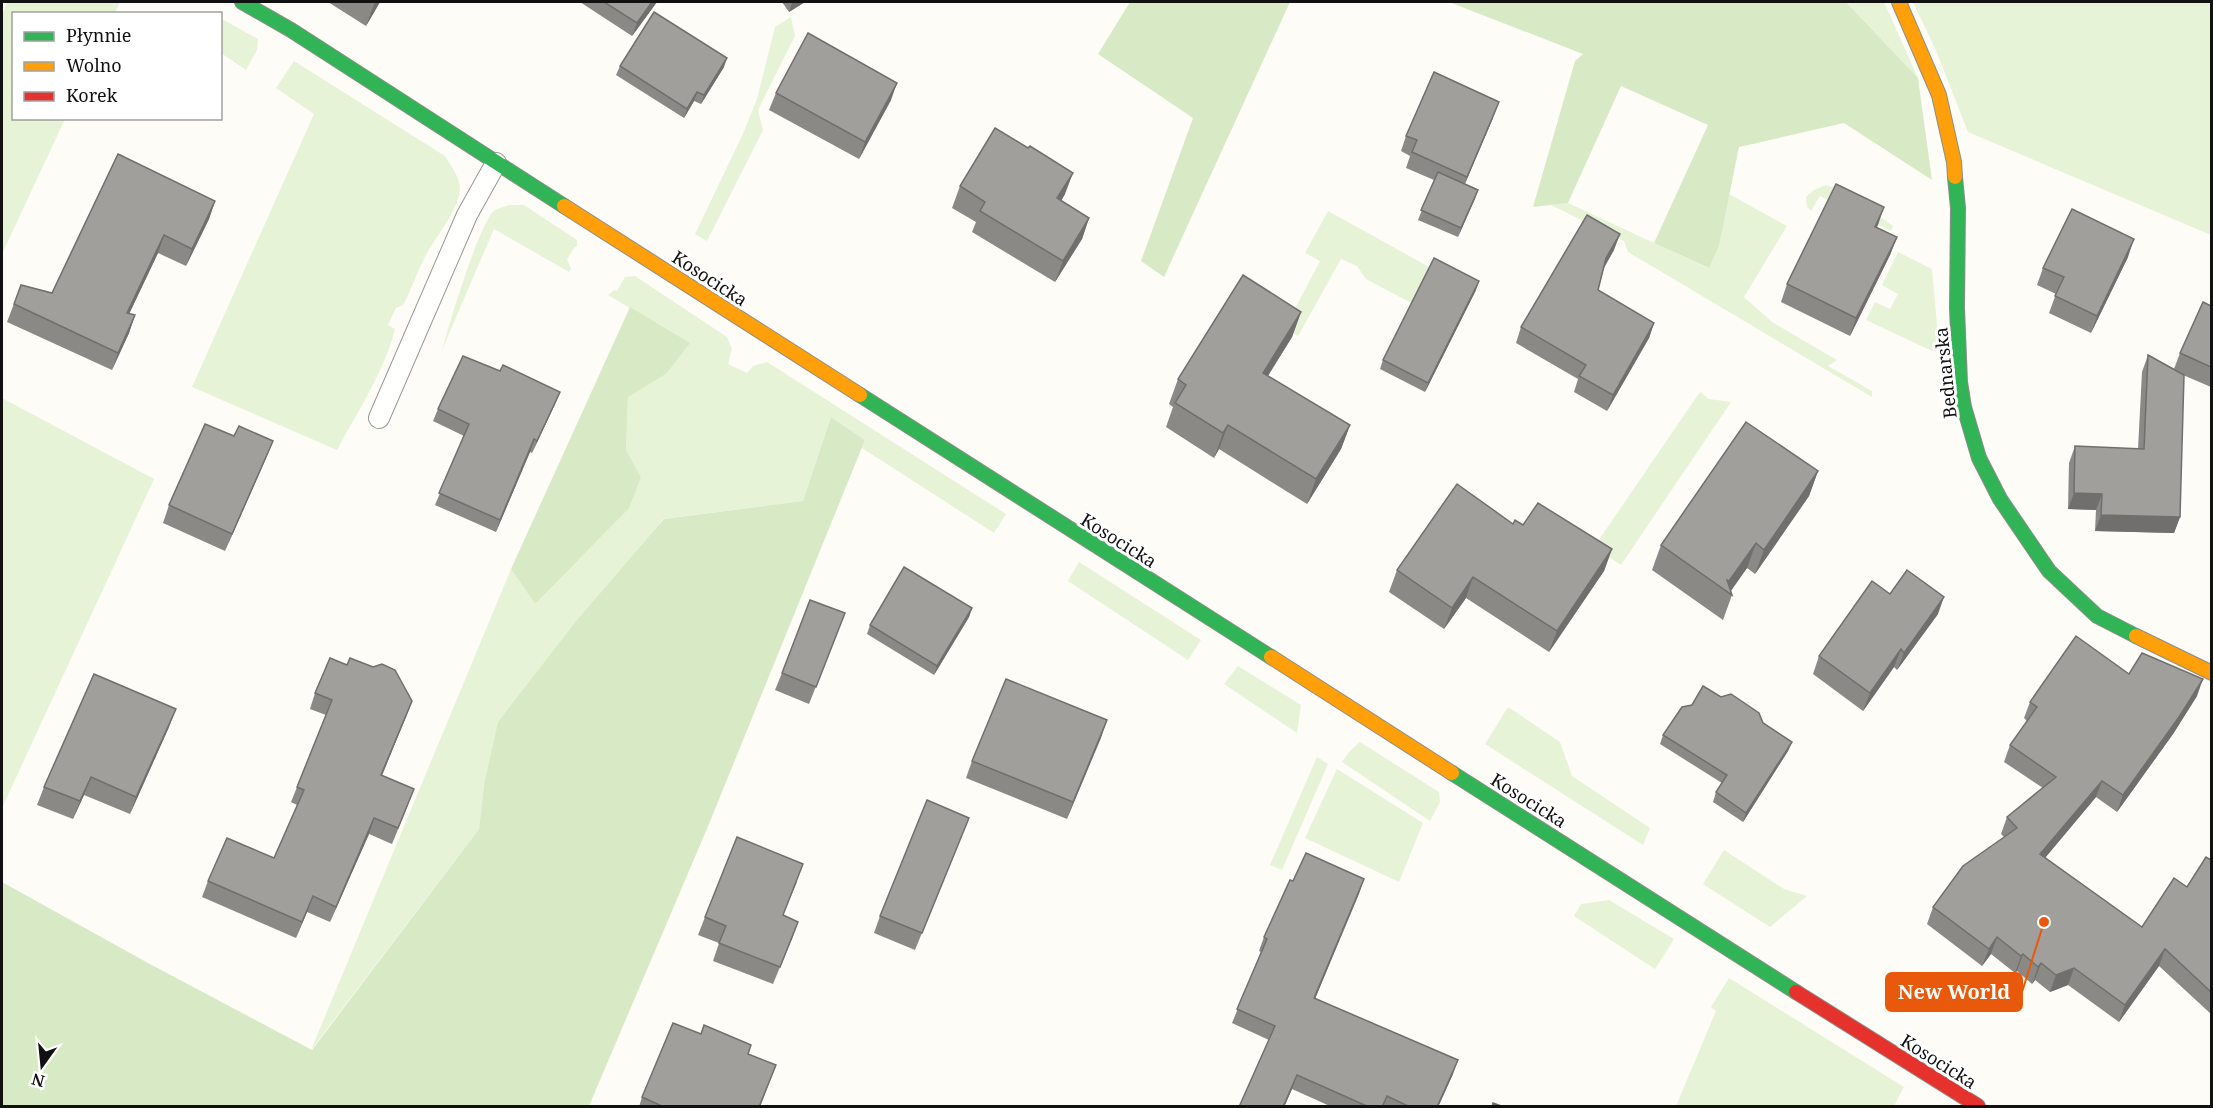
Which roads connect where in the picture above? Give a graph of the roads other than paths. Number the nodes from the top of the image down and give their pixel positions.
1 (242, 2) edge
2 (1899, 2) edge
3 (496, 163) junction
4 (379, 418) dead end
5 (2211, 673) edge
6 (1978, 1107) edge

1 - 3 street, Kosocicka
2 - 5 street, Bednarska
3 - 4 lane
3 - 6 street, Kosocicka

